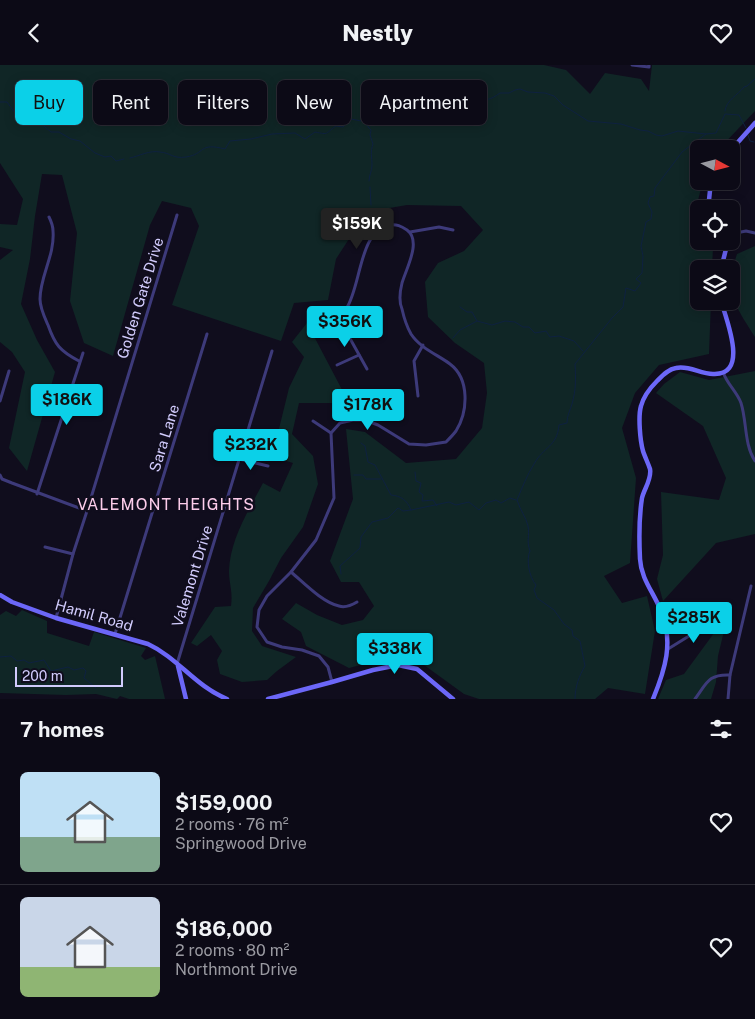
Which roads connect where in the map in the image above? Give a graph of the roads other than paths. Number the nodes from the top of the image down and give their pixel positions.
1 (632, 65) edge
2 (649, 66) edge
3 (755, 123) edge
4 (740, 140) edge
5 (176, 215) dead end
6 (49, 217) dead end
7 (452, 230) dead end
8 (410, 232) junction
9 (740, 232) edge
10 (755, 232) edge
11 (723, 310) edge
12 (338, 317) junction
13 (324, 324) dead end
14 (208, 334) dead end
15 (423, 345) junction
16 (272, 351) dead end
17 (82, 353) dead end
18 (359, 355) junction
19 (79, 361) junction
20 (336, 365) dead end
21 (368, 369) dead end
22 (9, 371) dead end
23 (722, 373) junction
24 (418, 397) dead end
25 (0, 401) edge
26 (313, 421) dead end
27 (331, 433) junction
28 (239, 459) junction
29 (755, 461) edge
30 (268, 466) dead end
31 (1, 478) edge
32 (36, 493) junction
33 (87, 511) junction
34 (45, 547) dead end
35 (73, 554) junction
36 (291, 572) junction
37 (751, 586) dead end
38 (0, 595) edge
39 (357, 601) dead end
40 (56, 618) junction
41 (710, 623) dead end
42 (115, 634) junction
43 (668, 649) junction
44 (177, 664) junction
45 (730, 675) junction
46 (332, 682) junction
47 (279, 698) edge
48 (186, 699) edge
49 (227, 699) edge
50 (268, 699) edge
51 (452, 699) edge
52 (653, 699) edge
53 (695, 699) edge
54 (728, 699) edge

1 - 2 street
3 - 4 street
5 - 33 street, Golden Gate Drive
6 - 19 street
7 - 8 street
8 - 12 street
8 - 15 street
9 - 10 street
11 - 23 street
12 - 13 street
12 - 18 street
14 - 42 street, Sara Lane
15 - 24 street
15 - 27 street
16 - 28 street, Valemont Drive
17 - 19 street
18 - 20 street
18 - 21 street
19 - 32 street
22 - 25 street
23 - 29 street
23 - 43 street
26 - 27 street
27 - 36 street
28 - 30 street
28 - 44 street, Valemont Drive
31 - 32 street
32 - 33 street
33 - 35 street, Golden Gate Drive
34 - 35 street
35 - 40 street, Golden Gate Drive
36 - 39 street
36 - 46 street
37 - 45 street
38 - 40 street, Hamil Road
40 - 42 street, Hamil Road
41 - 43 street
42 - 44 street, Hamil Road
43 - 52 street
44 - 48 street
44 - 49 street, Hamil Road
45 - 53 street
45 - 54 street
46 - 47 street
46 - 51 street
47 - 50 street

